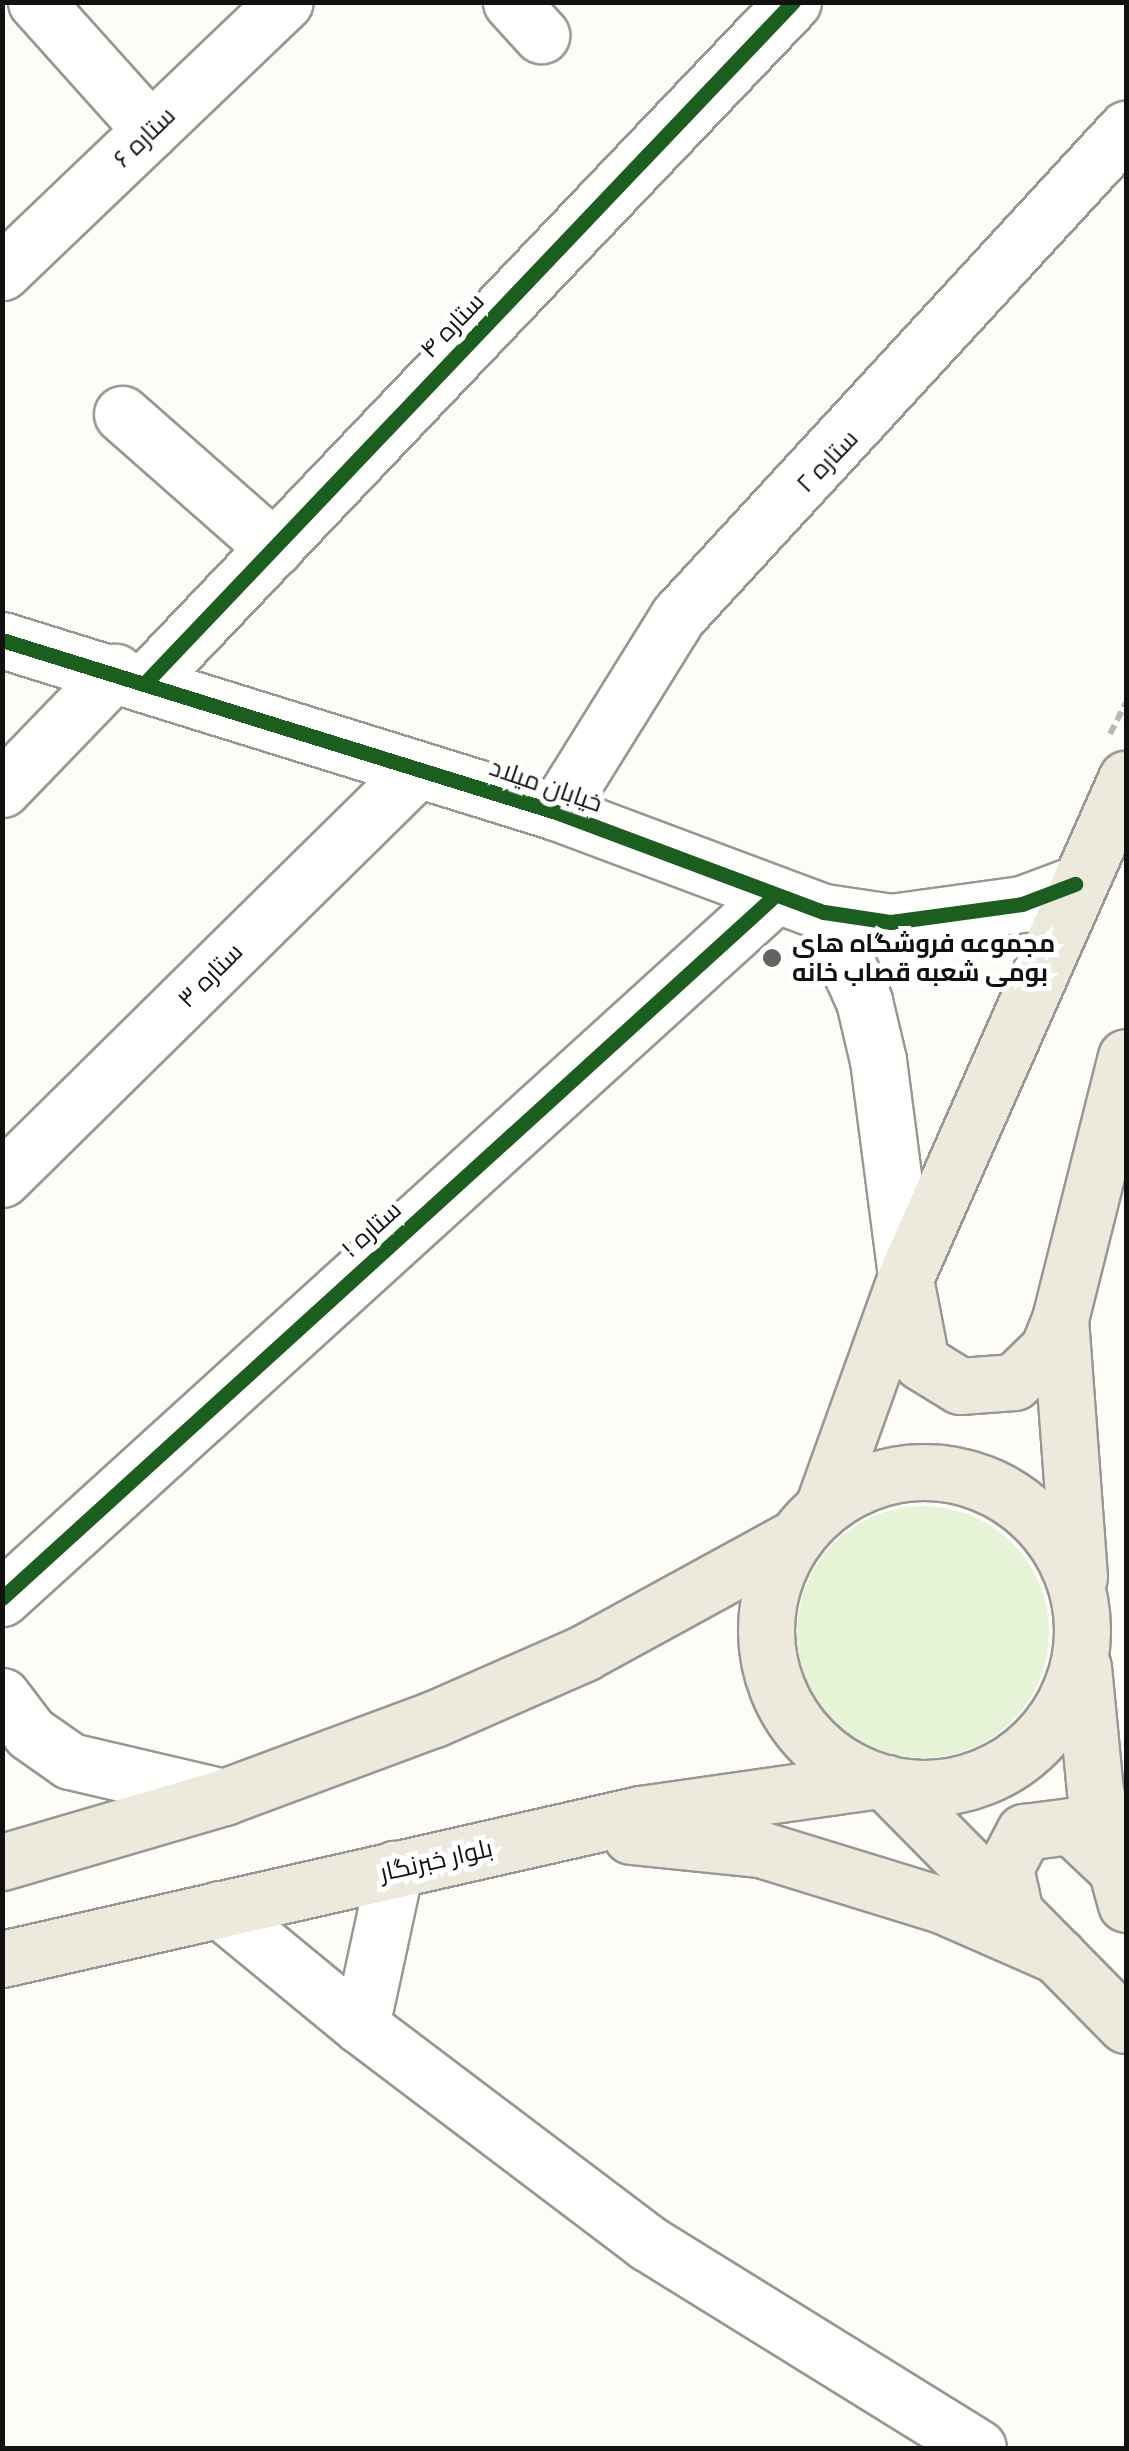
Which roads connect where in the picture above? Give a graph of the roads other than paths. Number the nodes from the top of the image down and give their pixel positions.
1 (36, 2) edge
2 (285, 2) edge
3 (793, 2) edge
4 (1126, 129) edge
5 (151, 130) junction
6 (2, 272) edge
7 (122, 414) dead end
8 (274, 548) junction
9 (2, 640) edge
10 (131, 677) junction
11 (417, 770) junction
12 (1126, 779) edge
13 (2, 790) edge
14 (556, 812) junction
15 (1075, 884) junction
16 (772, 898) junction
17 (824, 912) junction
18 (1126, 1057) edge
19 (2, 1179) edge
20 (906, 1276) junction
21 (1060, 1319) junction
22 (809, 1522) junction
23 (2, 1598) edge
24 (1081, 1624) junction
25 (12, 1733) edge
26 (880, 1782) junction
27 (224, 1796) junction
28 (564, 1831) junction
29 (2, 1862) edge
30 (395, 1869) junction
31 (1119, 1884) edge
32 (218, 1910) junction
33 (1015, 1913) junction
34 (1058, 1956) junction
35 (2, 1958) edge
36 (1126, 2025) edge
37 (361, 2026) junction
38 (978, 2448) edge

1 - 5 street
2 - 5 street, ستاره ۶
3 - 8 street, ستاره ۴
4 - 14 street, ستاره ۲
5 - 6 street, ستاره ۶
7 - 8 street
8 - 10 street, ستاره ۴
9 - 10 street, خیابان میلاد
10 - 11 street, خیابان میلاد
10 - 13 street, ستاره ۴
11 - 14 street, خیابان میلاد
11 - 19 street, ستاره ۳
12 - 15 main road
14 - 16 street, خیابان میلاد
15 - 17 street, خیابان میلاد
15 - 20 main road
16 - 17 street, خیابان میلاد
16 - 23 street, ستاره ۱
17 - 20 street
18 - 21 main road
20 - 21 main road
20 - 22 main road
21 - 24 main road
22 - 24 main road
22 - 26 main road
22 - 27 main road
24 - 26 main road
24 - 31 main road
25 - 27 street
26 - 28 main road, بلوار خبرنگار
26 - 33 main road
27 - 29 main road
28 - 30 main road, بلوار خبرنگار
28 - 34 main road
30 - 32 main road, بلوار خبرنگار
30 - 37 street
31 - 33 main road
32 - 35 main road, بلوار خبرنگار
32 - 37 street
33 - 34 main road
34 - 36 main road
37 - 38 street

